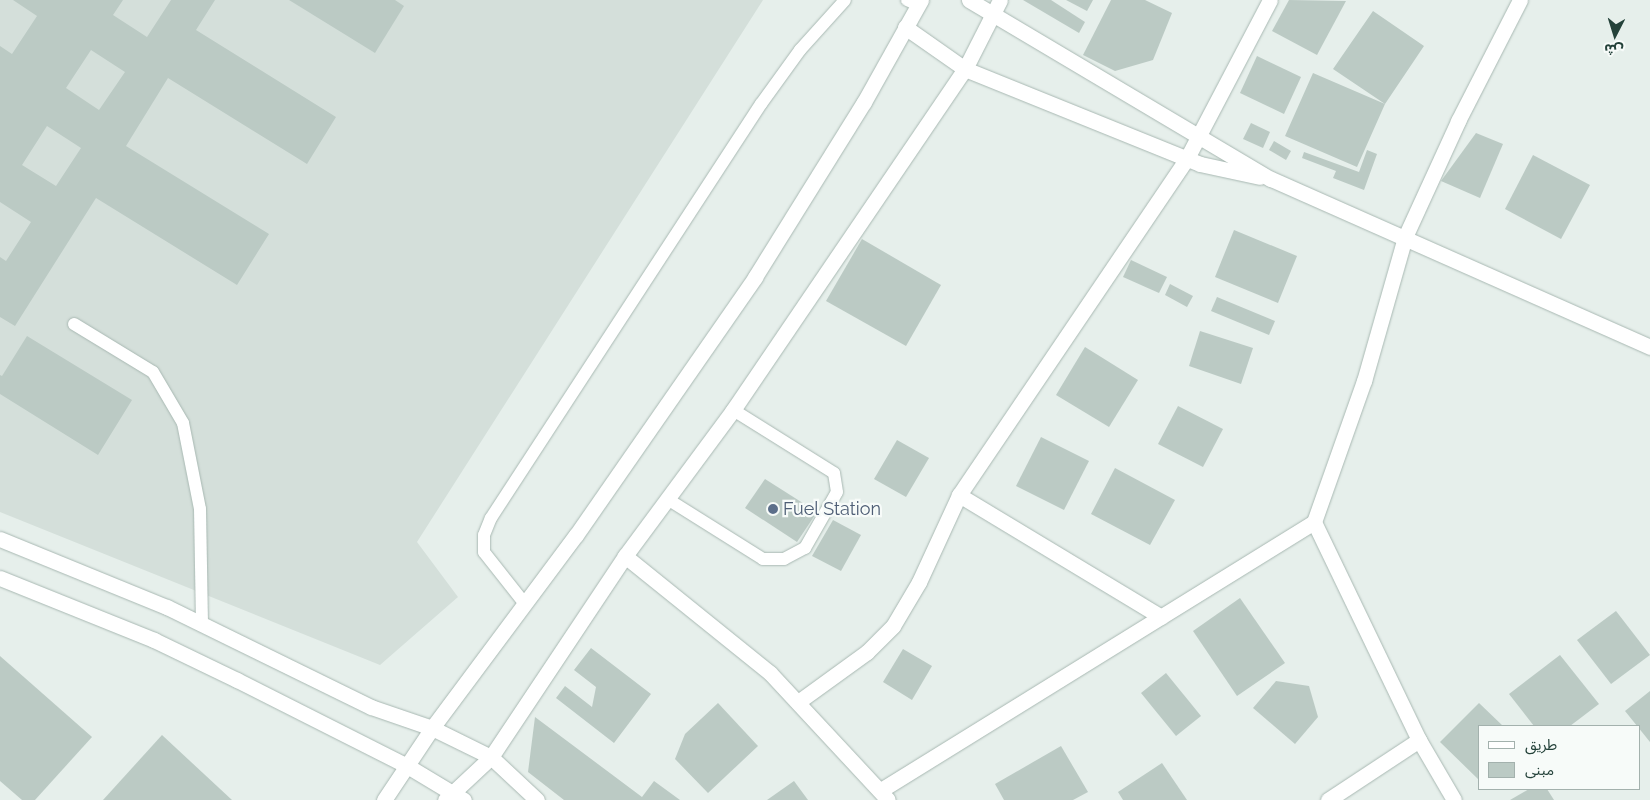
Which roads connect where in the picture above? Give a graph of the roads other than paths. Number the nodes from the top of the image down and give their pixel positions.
1 (845, 0) edge
2 (969, 0) edge
3 (1000, 0) edge
4 (1270, 0) edge
5 (1520, 0) edge
6 (915, 2) edge
7 (992, 15) junction
8 (905, 27) junction
9 (965, 69) junction
10 (1199, 135) junction
11 (1186, 158) junction
12 (1271, 179) junction
13 (1405, 237) junction
14 (74, 324) dead end
15 (1650, 347) edge
16 (733, 410) junction
17 (959, 495) junction
18 (669, 500) junction
19 (1314, 522) junction
20 (0, 538) edge
21 (625, 556) junction
22 (0, 578) edge
23 (525, 604) junction
24 (1162, 617) junction
25 (202, 624) junction
26 (798, 702) junction
27 (432, 728) junction
28 (1419, 740) junction
29 (491, 757) junction
30 (409, 767) junction
31 (884, 795) edge
32 (454, 798) edge
33 (384, 800) edge
34 (536, 800) edge
35 (1328, 800) edge
36 (1454, 800) edge

1 - 23 lane
2 - 7 street
3 - 7 street
4 - 10 street
5 - 13 street
6 - 8 street
7 - 9 street
7 - 10 street
8 - 9 street
8 - 23 street
9 - 11 street
9 - 16 street
10 - 11 street
10 - 12 street
11 - 12 street
11 - 17 street
12 - 13 street
13 - 15 street
13 - 19 street
14 - 25 lane
16 - 18 street
16 - 18 lane
17 - 24 street
17 - 26 street
18 - 21 street
19 - 24 street
19 - 28 street
20 - 25 street
21 - 26 street
21 - 29 street
22 - 30 street
23 - 27 street
24 - 31 street
25 - 27 street
26 - 31 street
27 - 29 street
27 - 30 street
28 - 35 street
28 - 36 street
29 - 32 street
29 - 34 street
30 - 32 street
30 - 33 street

